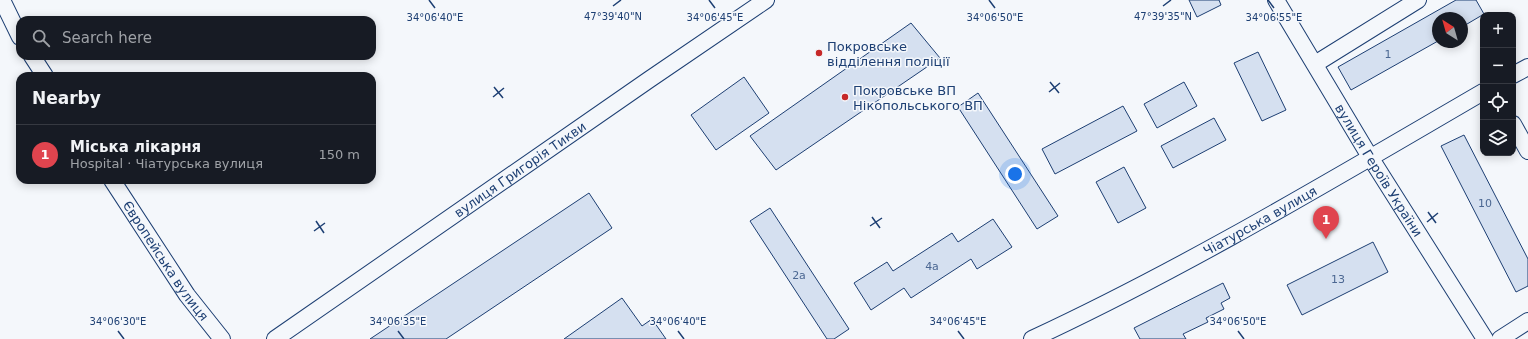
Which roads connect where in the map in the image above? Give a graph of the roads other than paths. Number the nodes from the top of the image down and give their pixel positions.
1 (2, 0) edge
2 (766, 0) edge
3 (1276, 0) edge
4 (1418, 0) edge
5 (16, 29) edge
6 (35, 60) edge
7 (1314, 64) junction
8 (1528, 66) edge
9 (42, 72) edge
10 (1516, 73) edge
11 (1480, 94) edge
12 (1516, 129) edge
13 (1528, 151) edge
14 (1370, 157) junction
15 (115, 184) edge
16 (1528, 321) edge
17 (222, 339) edge
18 (275, 339) edge
19 (1032, 339) edge
20 (1485, 339) edge
21 (1500, 339) edge

1 - 5 street
2 - 18 street, вулиця Григорія Тикви
3 - 7 street, вулиця Героїв України
4 - 7 street
6 - 9 street
7 - 14 street, вулиця Героїв України
8 - 10 street
11 - 14 street, Чіатурська вулиця
12 - 13 street
14 - 19 street, Чіатурська вулиця
14 - 20 street, вулиця Героїв України
15 - 17 street, Європейська вулиця
16 - 21 street

